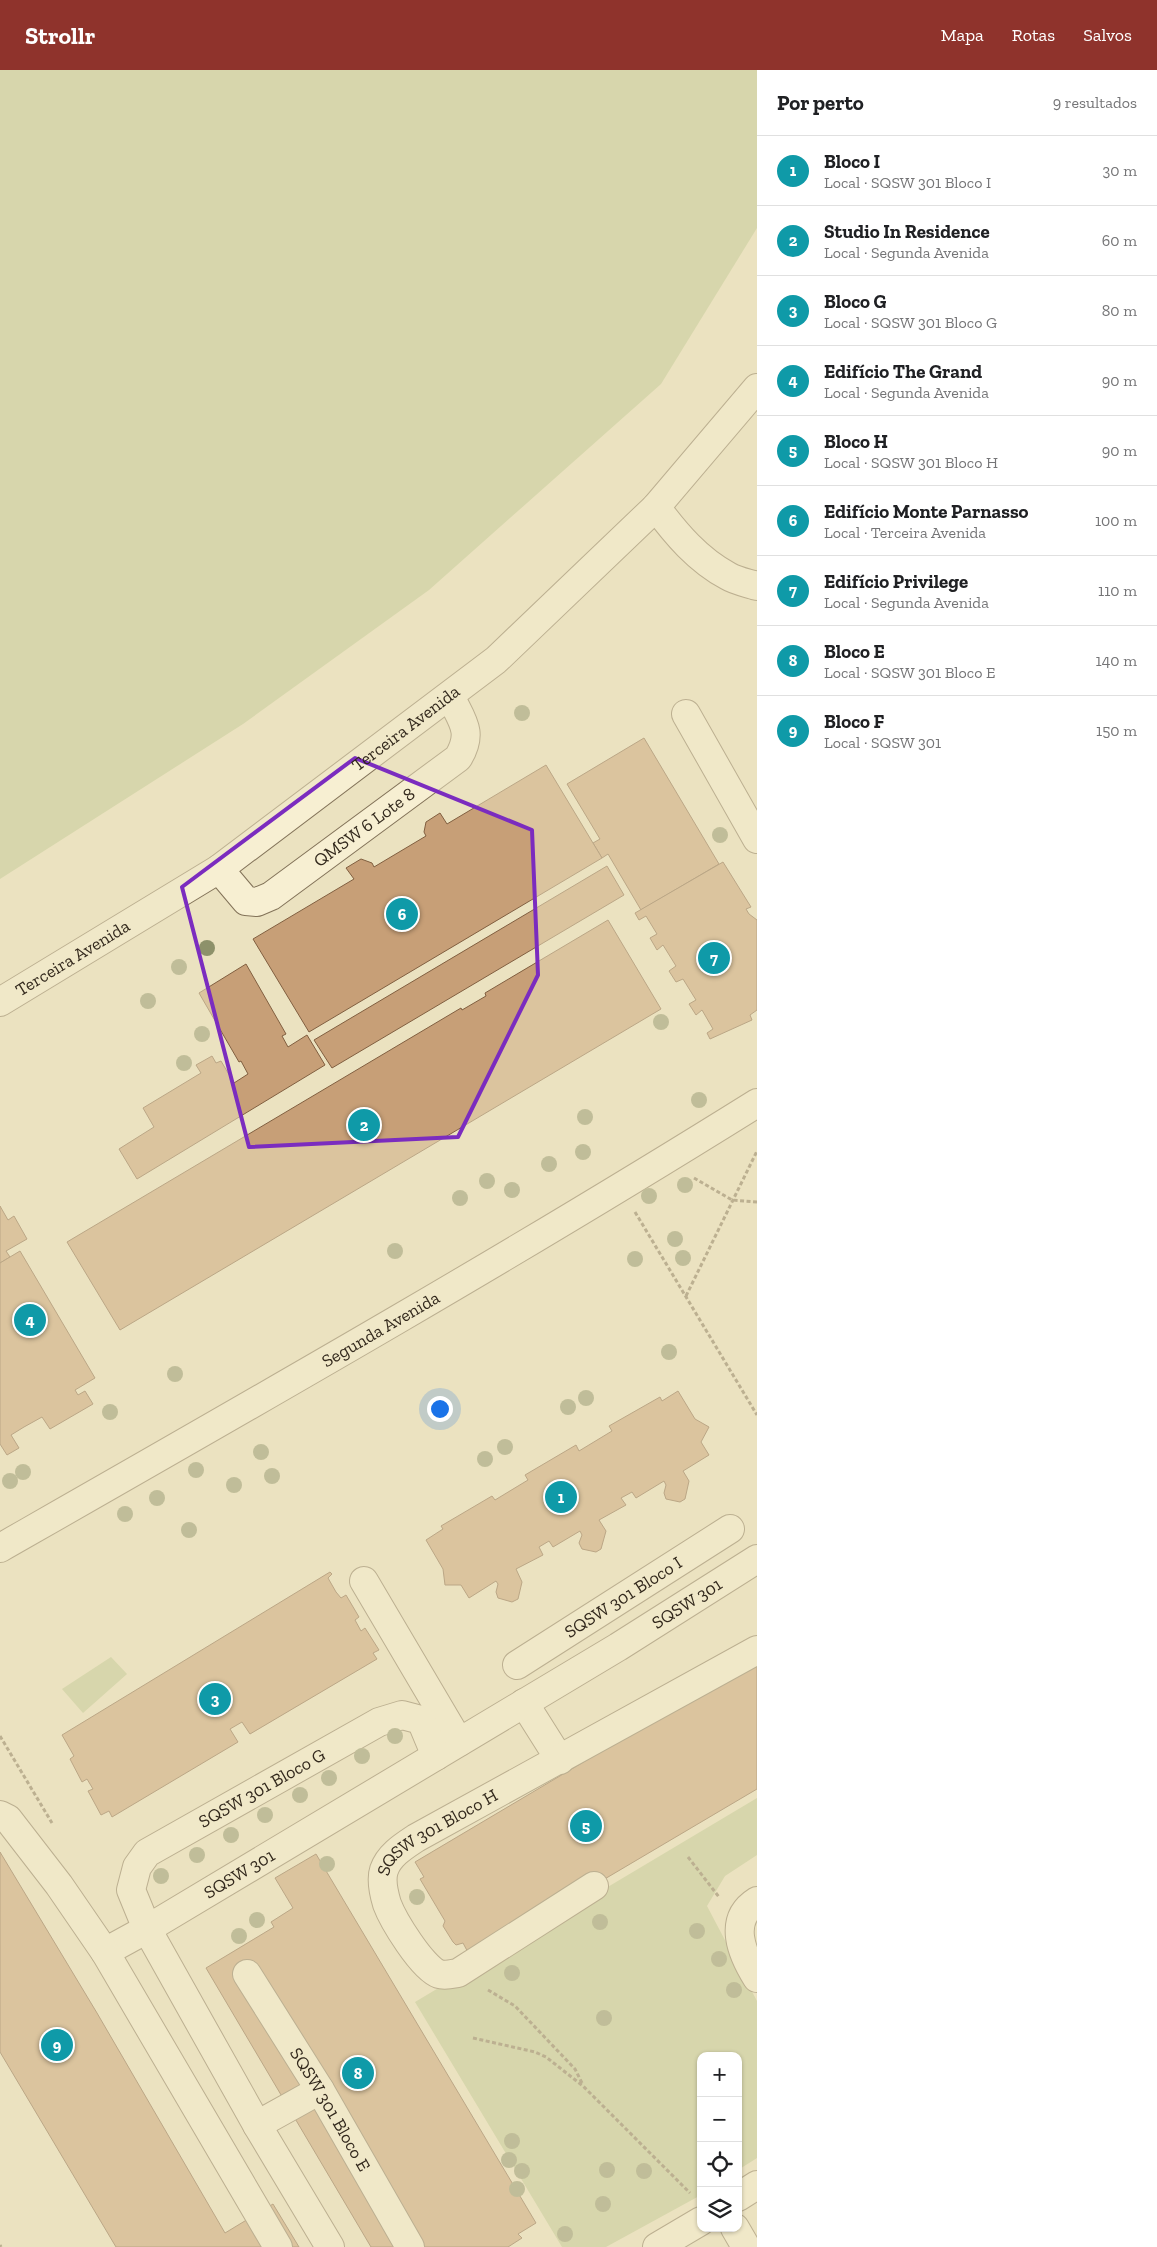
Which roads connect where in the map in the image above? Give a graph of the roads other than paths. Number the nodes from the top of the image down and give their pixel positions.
1 (757, 388) edge
2 (656, 507) junction
3 (757, 586) edge
4 (450, 696) junction
5 (686, 714) dead end
6 (757, 838) edge
7 (220, 869) junction
8 (0, 1002) edge
9 (757, 1103) edge
10 (730, 1529) dead end
11 (0, 1548) edge
12 (757, 1559) edge
13 (364, 1580) dead end
14 (597, 1613) junction
15 (618, 1647) junction
16 (757, 1650) edge
17 (517, 1665) dead end
18 (524, 1704) junction
19 (459, 1742) junction
20 (436, 1756) junction
21 (560, 1760) junction
22 (0, 1815) edge
23 (594, 1886) dead end
24 (757, 1901) edge
25 (147, 1929) junction
26 (105, 1952) junction
27 (247, 1974) dead end
28 (757, 1978) edge
29 (320, 2090) junction
30 (257, 2125) junction
31 (757, 2185) edge
32 (742, 2194) edge
33 (697, 2210) edge
34 (738, 2232) edge
35 (278, 2247) edge
36 (330, 2247) edge
37 (410, 2247) edge
38 (657, 2247) edge
39 (746, 2247) edge

1 - 2 street, Terceira Avenida
2 - 3 street
2 - 4 street, Terceira Avenida
4 - 7 street, Terceira Avenida
4 - 7 street, QMSW 6 Lote 8
5 - 6 street
7 - 8 street, Terceira Avenida
9 - 11 street, Segunda Avenida
10 - 14 street, SQSW 301 Bloco I
12 - 15 street, SQSW 301
13 - 19 street
14 - 15 street
14 - 17 street, SQSW 301 Bloco I
15 - 18 street, SQSW 301
16 - 21 street, SQSW 301 Bloco H
18 - 19 street, SQSW 301
18 - 21 street
19 - 20 street, SQSW 301
20 - 25 street, SQSW 301
20 - 25 street, SQSW 301 Bloco G
21 - 23 street, SQSW 301 Bloco H
22 - 26 street
24 - 28 street
25 - 26 street, SQSW 301
25 - 30 street
26 - 35 street
27 - 29 street, SQSW 301 Bloco E
29 - 30 street
29 - 37 street, SQSW 301 Bloco E
30 - 36 street
31 - 32 street
33 - 38 street
34 - 39 street

